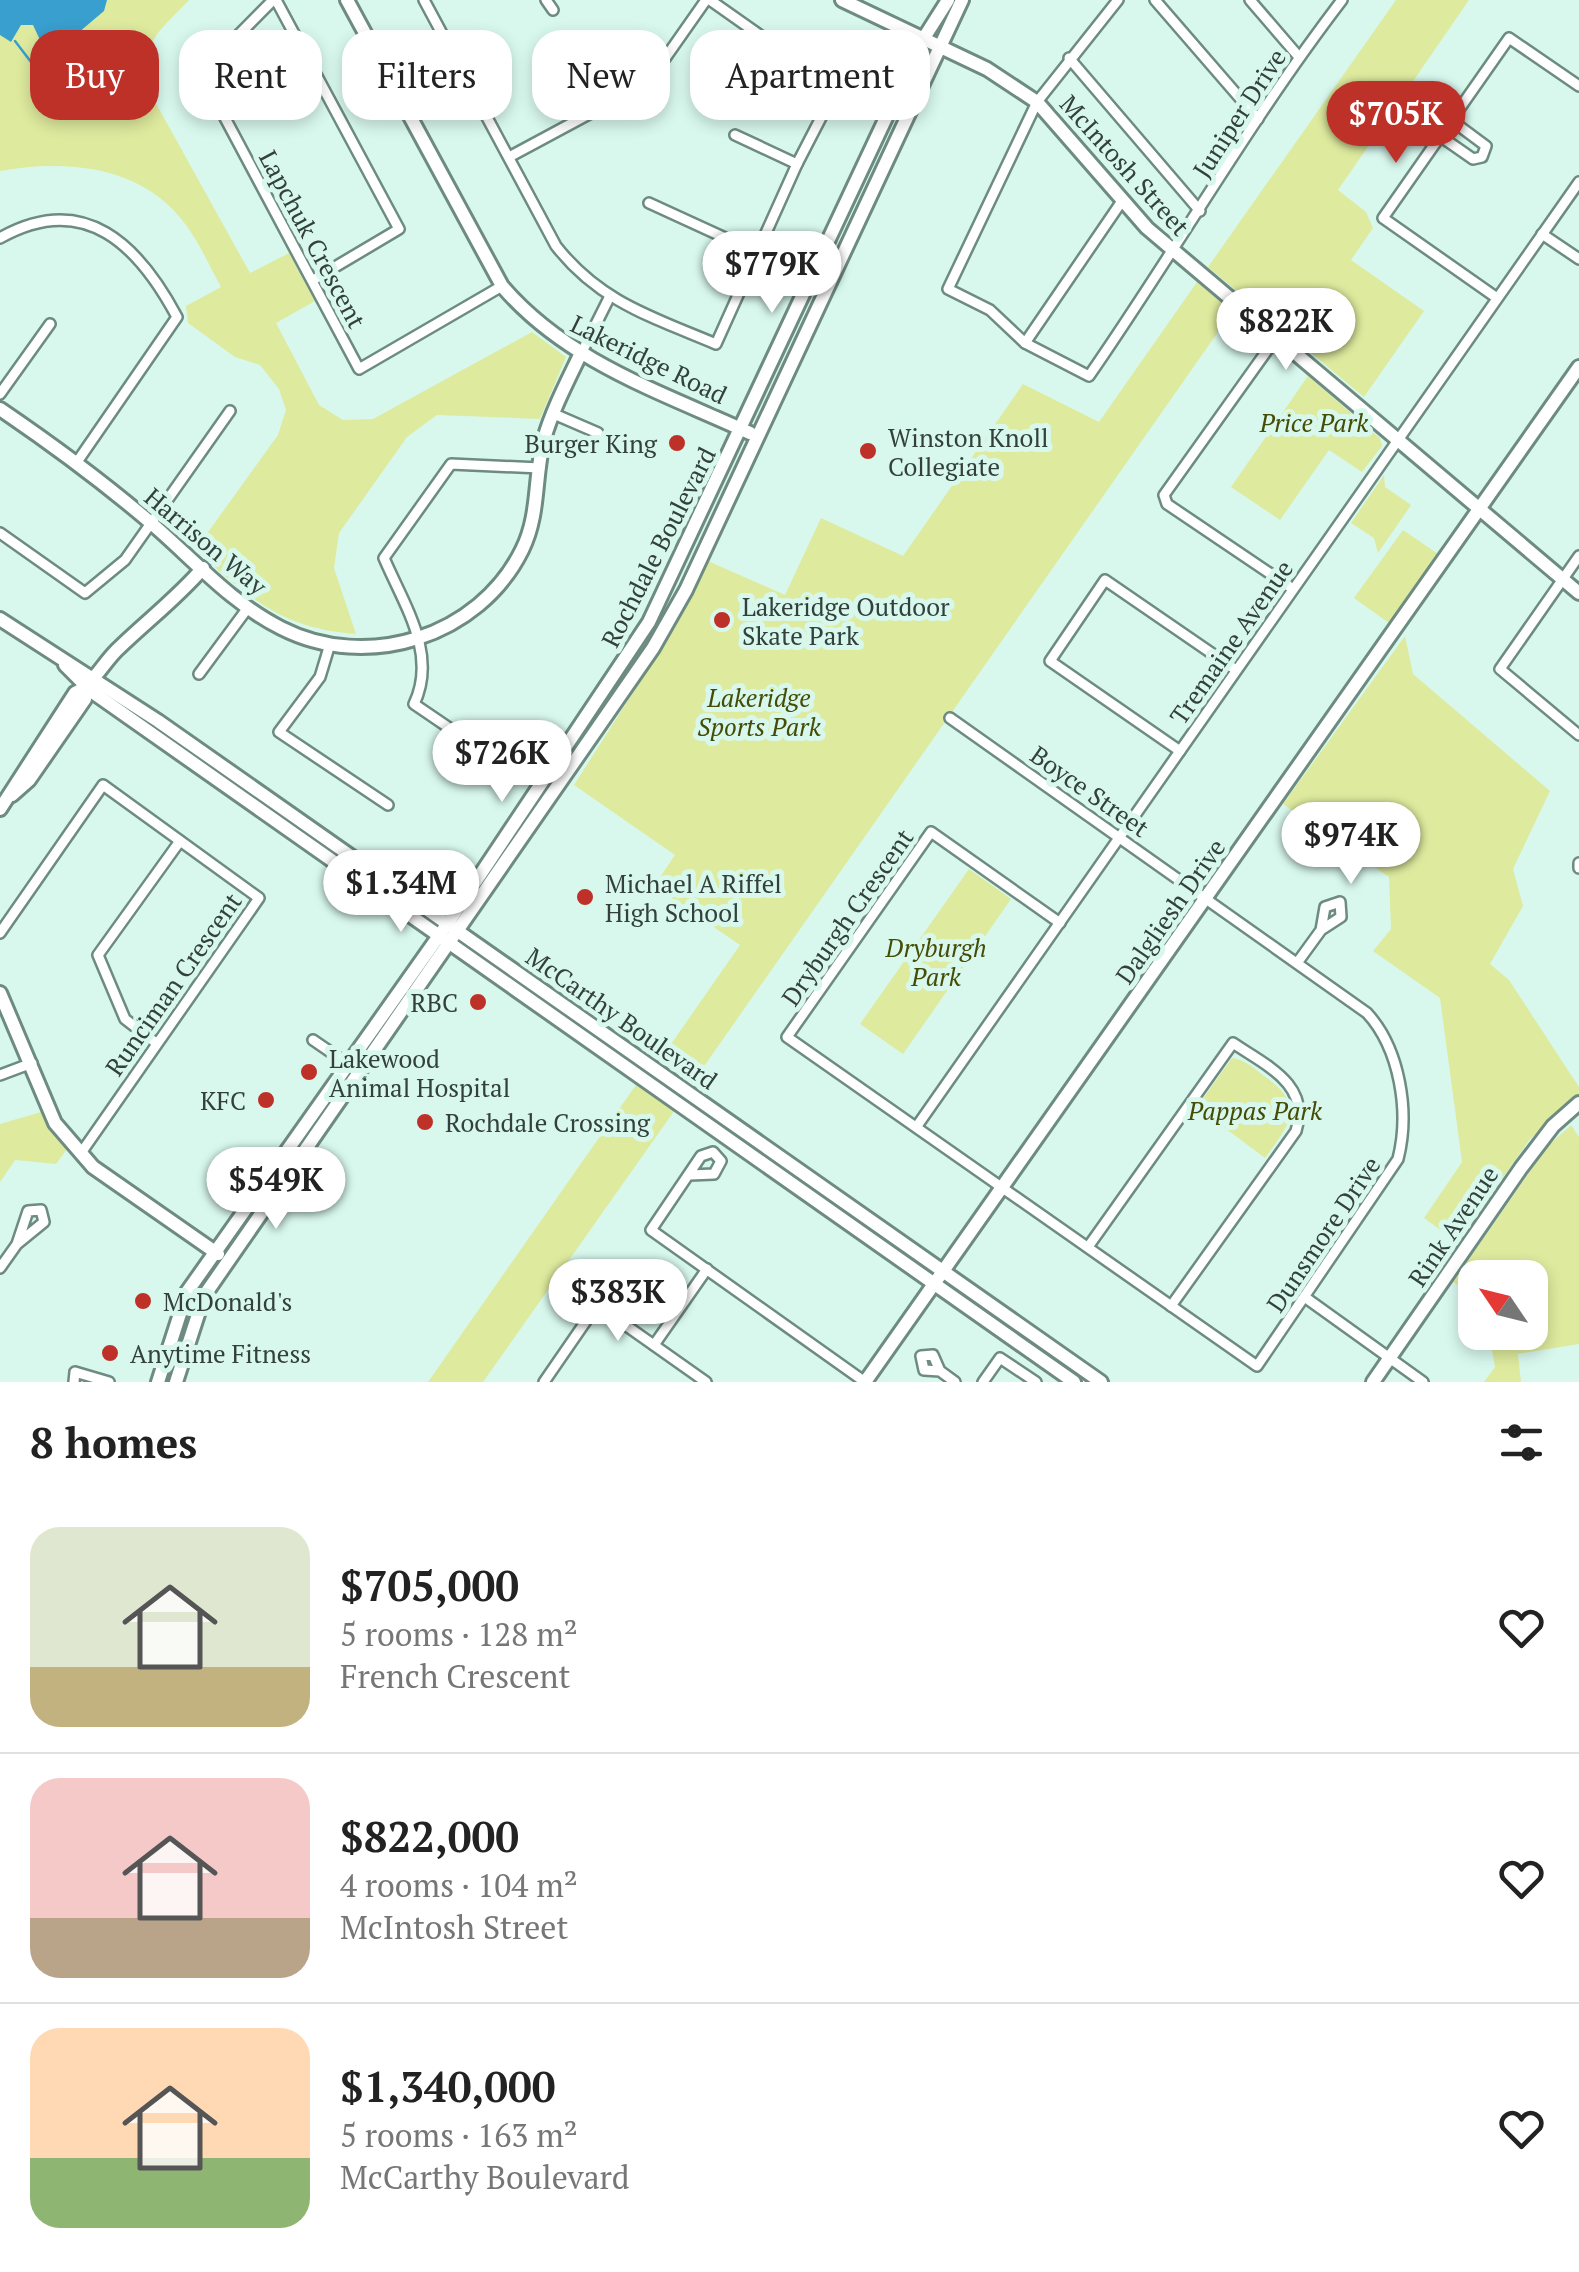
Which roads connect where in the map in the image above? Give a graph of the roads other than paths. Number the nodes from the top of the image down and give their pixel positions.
1 (274, 0) edge
2 (347, 0) edge
3 (424, 0) edge
4 (546, 0) edge
5 (708, 0) edge
6 (842, 0) edge
7 (948, 0) edge
8 (962, 0) edge
9 (1118, 0) edge
10 (1155, 0) edge
11 (1250, 0) edge
12 (1342, 0) edge
13 (553, 10) dead end
14 (901, 30) edge
15 (929, 30) edge
16 (930, 45) edge
17 (937, 48) junction
18 (1299, 57) junction
19 (1068, 58) junction
20 (1579, 86) edge
21 (1038, 102) junction
22 (1258, 118) junction
23 (886, 120) edge
24 (1451, 120) junction
25 (735, 135) dead end
26 (1440, 136) junction
27 (510, 158) junction
28 (796, 164) junction
29 (1579, 182) edge
30 (1122, 201) junction
31 (649, 203) dead end
32 (1200, 210) junction
33 (1542, 234) junction
34 (0, 238) edge
35 (756, 252) junction
36 (1175, 252) junction
37 (1579, 260) edge
38 (313, 280) junction
39 (502, 286) junction
40 (609, 298) junction
41 (1497, 298) junction
42 (50, 324) dead end
43 (1276, 338) junction
44 (1025, 343) junction
45 (580, 355) junction
46 (1579, 367) edge
47 (0, 394) edge
48 (0, 409) edge
49 (230, 412) dead end
50 (554, 414) junction
51 (743, 430) junction
52 (598, 432) dead end
53 (758, 437) junction
54 (1398, 439) junction
55 (77, 462) junction
56 (540, 468) junction
57 (1480, 510) junction
58 (153, 525) junction
59 (0, 533) edge
60 (1579, 556) edge
61 (202, 568) junction
62 (1564, 580) junction
63 (1292, 589) junction
64 (1579, 593) edge
65 (247, 608) junction
66 (0, 619) edge
67 (419, 639) junction
68 (330, 644) junction
69 (1236, 670) junction
70 (199, 674) dead end
71 (90, 682) junction
72 (950, 718) dead end
73 (1579, 735) edge
74 (461, 736) dead end
75 (1180, 750) junction
76 (3, 805) edge
77 (388, 806) dead end
78 (1121, 835) junction
79 (180, 841) junction
80 (1206, 899) junction
81 (1060, 922) junction
82 (1321, 930) dead end
83 (0, 933) edge
84 (449, 934) junction
85 (1297, 963) junction
86 (0, 993) edge
87 (313, 1040) dead end
88 (156, 1043) junction
89 (32, 1063) junction
90 (348, 1064) junction
91 (0, 1075) edge
92 (1579, 1103) edge
93 (918, 1126) junction
94 (81, 1153) junction
95 (690, 1175) dead end
96 (1003, 1188) junction
97 (17, 1244) dead end
98 (1088, 1247) junction
99 (215, 1252) junction
100 (229, 1262) junction
101 (0, 1268) edge
102 (707, 1269) junction
103 (943, 1271) junction
104 (934, 1284) junction
105 (1306, 1298) junction
106 (1172, 1306) junction
107 (654, 1345) junction
108 (1390, 1358) junction
109 (940, 1371) dead end
110 (74, 1382) edge
111 (109, 1382) edge
112 (158, 1382) edge
113 (176, 1382) edge
114 (544, 1382) edge
115 (706, 1382) edge
116 (865, 1382) edge
117 (955, 1382) edge
118 (983, 1382) edge
119 (1036, 1382) edge
120 (1074, 1382) edge
121 (1102, 1382) edge
122 (1373, 1382) edge
123 (1423, 1382) edge

1 - 38 street, Lapchuk Crescent
1 - 38 street
2 - 39 main road, Lakeridge Road
3 - 27 street
4 - 13 street
5 - 27 street
5 - 28 street
6 - 14 main road, McIntosh Street
7 - 15 main road, Rochdale Boulevard
8 - 17 main road, Rochdale Boulevard
9 - 19 street
10 - 22 street
11 - 18 street
12 - 18 street, Juniper Drive
16 - 17 main road, McIntosh Street
17 - 21 main road, McIntosh Street
17 - 53 main road, Rochdale Boulevard
18 - 22 street, Juniper Drive
19 - 21 street
19 - 32 street
20 - 24 street
21 - 30 main road, McIntosh Street
21 - 44 street
22 - 32 street, Juniper Drive
23 - 51 main road, Rochdale Boulevard
24 - 26 street
24 - 26 street
25 - 28 street
26 - 41 street
27 - 40 street
28 - 35 street
29 - 33 street, Tremaine Avenue
30 - 36 main road, McIntosh Street
30 - 44 street
31 - 35 street
32 - 36 street, Juniper Drive
33 - 37 street
33 - 41 street, Tremaine Avenue
34 - 55 street
35 - 40 street
36 - 43 main road, McIntosh Street
36 - 44 street, Juniper Drive
38 - 39 street, Lapchuk Crescent
39 - 45 main road, Lakeridge Road
40 - 45 street, Harrison Way
41 - 54 street, Tremaine Avenue
42 - 47 street
43 - 54 main road, McIntosh Street
43 - 63 street
45 - 50 main road, Harrison Way
45 - 51 main road, Lakeridge Road
46 - 57 main road, Dalgliesh Drive
48 - 55 main road, Harrison Way
49 - 58 street
50 - 52 street
50 - 56 main road, Harrison Way
51 - 53 main road, Lakeridge Road
51 - 84 main road, Rochdale Boulevard
53 - 84 main road, Rochdale Boulevard
54 - 57 main road, McIntosh Street
54 - 63 street, Tremaine Avenue
55 - 58 main road, Harrison Way
56 - 67 main road, Harrison Way
56 - 67 street
57 - 62 main road, McIntosh Street
57 - 80 main road, Dalgliesh Drive
58 - 59 street
58 - 61 main road, Harrison Way
60 - 62 street
61 - 65 main road, Harrison Way
61 - 71 main road
62 - 64 main road, McIntosh Street
62 - 73 street
63 - 69 street, Tremaine Avenue
65 - 68 main road, Harrison Way
65 - 70 street
66 - 71 main road, McCarthy Boulevard
67 - 68 main road, Harrison Way
67 - 74 street
68 - 77 street
69 - 75 street, Tremaine Avenue
69 - 75 street
71 - 76 main road
71 - 84 main road, McCarthy Boulevard
71 - 84 main road, McCarthy Boulevard
72 - 78 street, Boyce Street
75 - 78 street, Tremaine Avenue
78 - 80 street, Boyce Street
78 - 81 street, Tremaine Avenue
79 - 83 street, Runciman Crescent
79 - 88 street
79 - 88 street, Runciman Crescent
80 - 85 street, Dunsmore Drive
80 - 96 main road, Dalgliesh Drive
81 - 93 street, Tremaine Avenue
81 - 93 street, Dryburgh Crescent
82 - 85 street
84 - 90 main road, Rochdale Boulevard
84 - 100 main road, Rochdale Boulevard
84 - 103 main road, McCarthy Boulevard
84 - 104 main road, McCarthy Boulevard
85 - 105 street, Dunsmore Drive
86 - 89 main road
87 - 90 street
88 - 94 street, Runciman Crescent
89 - 91 street
89 - 94 main road
90 - 99 main road, Rochdale Boulevard
92 - 108 main road, Rink Avenue
93 - 96 street, Dryburgh Crescent
94 - 99 main road
95 - 102 street
96 - 98 street, Dunsmore Drive
96 - 103 main road, Dalgliesh Drive
97 - 101 street
98 - 106 street, Dunsmore Drive
98 - 106 street
99 - 100 main road
99 - 112 main road, Rochdale Boulevard
100 - 113 main road, Rochdale Boulevard
102 - 107 street
102 - 116 street
103 - 104 main road, Dalgliesh Drive
103 - 121 main road, McCarthy Boulevard
104 - 116 main road, Dalgliesh Drive
104 - 120 main road, McCarthy Boulevard
105 - 106 street, Dunsmore Drive
105 - 108 street
107 - 114 street
107 - 115 street
108 - 122 main road, Rink Avenue
108 - 123 street
109 - 117 street
110 - 111 street
118 - 119 street

